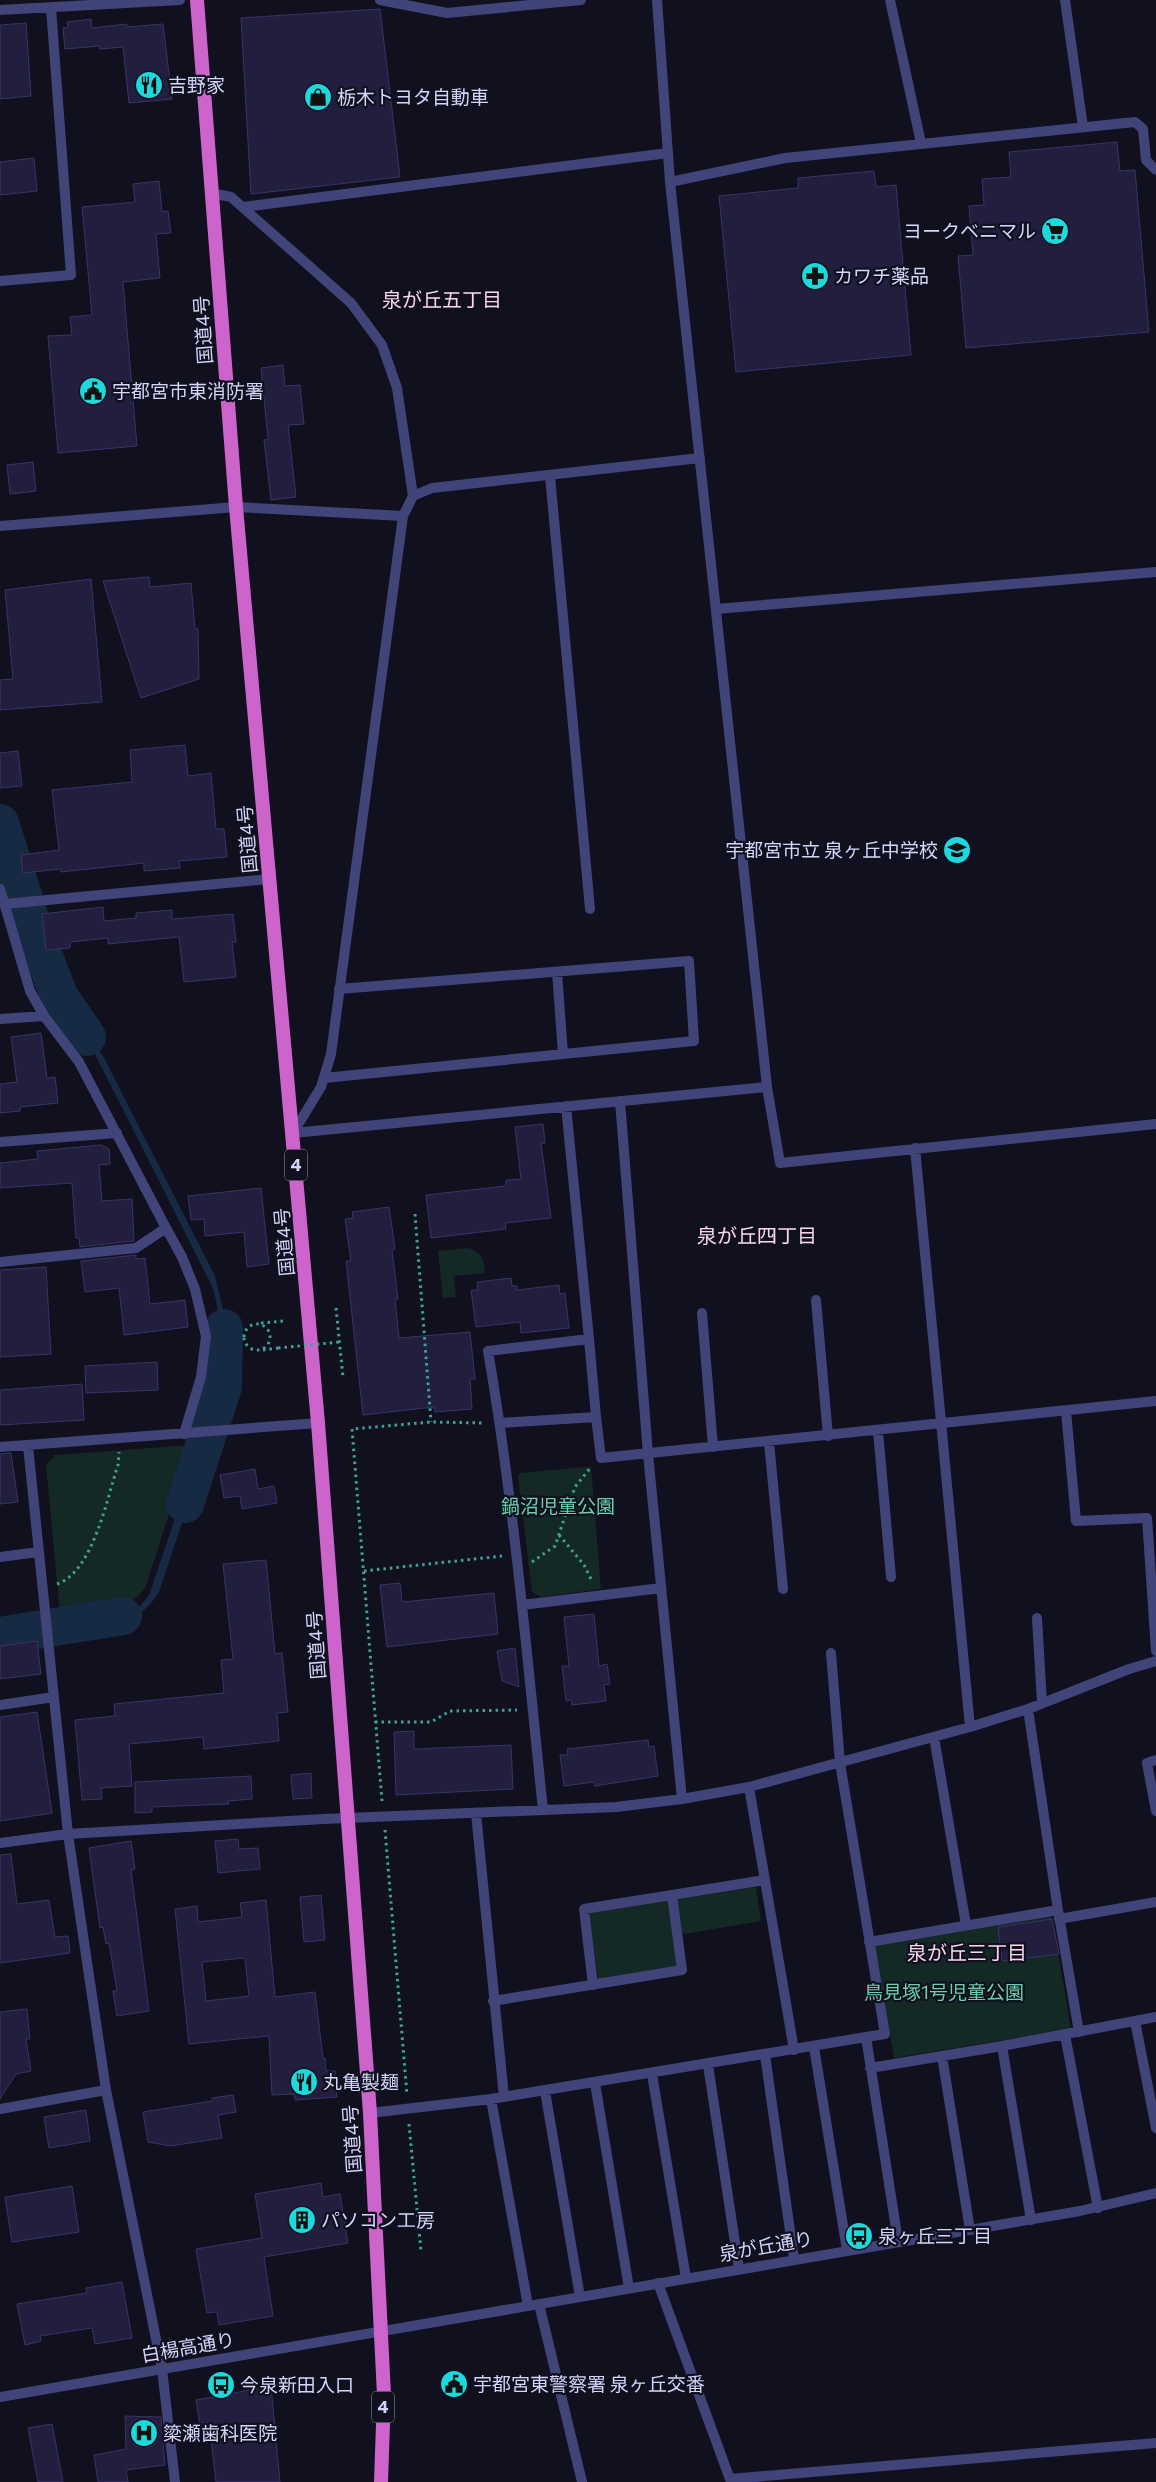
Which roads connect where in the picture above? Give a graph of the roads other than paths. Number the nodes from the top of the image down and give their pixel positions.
1 (180, 0) edge
2 (197, 0) edge
3 (380, 0) edge
4 (581, 0) edge
5 (657, 0) edge
6 (890, 0) edge
7 (1065, 0) edge
8 (50, 8) junction
9 (0, 10) edge
10 (1083, 127) junction
11 (921, 143) junction
12 (668, 153) junction
13 (1156, 170) edge
14 (670, 182) junction
15 (211, 192) junction
16 (243, 207) junction
17 (0, 281) edge
18 (700, 458) junction
19 (550, 476) junction
20 (413, 496) junction
21 (236, 507) junction
22 (403, 516) junction
23 (0, 526) edge
24 (1156, 572) edge
25 (716, 608) junction
26 (269, 879) junction
27 (0, 889) edge
28 (5, 904) junction
29 (590, 909) dead end
30 (557, 972) junction
31 (339, 989) junction
32 (44, 1016) junction
33 (0, 1019) edge
34 (563, 1054) junction
35 (324, 1078) junction
36 (767, 1086) junction
37 (620, 1101) junction
38 (566, 1106) junction
39 (1156, 1124) edge
40 (116, 1133) junction
41 (293, 1133) junction
42 (0, 1142) edge
43 (916, 1148) junction
44 (166, 1228) junction
45 (0, 1262) edge
46 (816, 1300) dead end
47 (702, 1313) dead end
48 (589, 1339) junction
49 (1156, 1401) edge
50 (1066, 1411) junction
51 (596, 1417) junction
52 (318, 1423) junction
53 (500, 1423) junction
54 (942, 1424) junction
55 (878, 1430) junction
56 (184, 1434) junction
57 (828, 1436) junction
58 (769, 1442) junction
59 (28, 1446) junction
60 (0, 1447) edge
61 (714, 1447) junction
62 (648, 1454) junction
63 (38, 1552) junction
64 (0, 1557) edge
65 (891, 1577) dead end
66 (661, 1588) junction
67 (782, 1589) dead end
68 (522, 1605) junction
69 (1037, 1618) dead end
70 (1156, 1650) edge
71 (831, 1653) dead end
72 (1156, 1661) edge
73 (54, 1697) junction
74 (1042, 1703) junction
75 (0, 1704) edge
76 (1028, 1708) junction
77 (970, 1727) junction
78 (934, 1737) junction
79 (1156, 1760) edge
80 (840, 1763) junction
81 (749, 1787) junction
82 (682, 1800) junction
83 (1156, 1808) edge
84 (543, 1810) junction
85 (476, 1813) junction
86 (348, 1818) junction
87 (68, 1834) junction
88 (0, 1843) edge
89 (764, 1880) junction
90 (672, 1895) junction
91 (1156, 1902) edge
92 (1058, 1915) junction
93 (966, 1925) junction
94 (869, 1942) junction
95 (593, 1985) junction
96 (494, 2001) junction
97 (1156, 2017) edge
98 (1135, 2021) junction
99 (1079, 2032) junction
100 (1065, 2035) junction
101 (866, 2037) junction
102 (1002, 2046) junction
103 (814, 2047) junction
104 (794, 2050) junction
105 (765, 2055) junction
106 (942, 2056) junction
107 (708, 2065) junction
108 (870, 2068) junction
109 (652, 2074) junction
110 (596, 2083) junction
111 (106, 2090) junction
112 (545, 2091) junction
113 (504, 2096) junction
114 (491, 2099) junction
115 (0, 2108) edge
116 (370, 2113) junction
117 (1156, 2128) edge
118 (1156, 2193) edge
119 (1098, 2208) junction
120 (1031, 2220) junction
121 (970, 2230) junction
122 (898, 2242) junction
123 (847, 2250) junction
124 (794, 2259) junction
125 (739, 2268) junction
126 (686, 2278) junction
127 (658, 2283) junction
128 (629, 2288) junction
129 (580, 2297) junction
130 (539, 2304) junction
131 (528, 2306) junction
132 (382, 2332) junction
133 (162, 2369) junction
134 (0, 2397) edge
135 (1156, 2443) edge
136 (730, 2481) edge
137 (175, 2482) edge
138 (381, 2482) edge
139 (582, 2482) edge

1 - 8 street
2 - 15 highway, 国道4号 / 4
3 - 4 street
5 - 12 street
6 - 11 street
7 - 10 street
8 - 9 street
8 - 17 street
10 - 11 street
10 - 13 street
11 - 14 street
12 - 14 street
12 - 16 street
14 - 18 street
15 - 16 street
15 - 21 highway, 国道4号 / 4
16 - 20 street
18 - 19 street
18 - 25 street
19 - 20 street
19 - 29 street
20 - 22 street
21 - 22 street
21 - 23 street
21 - 26 highway, 国道4号 / 4
22 - 31 street
24 - 25 street
25 - 36 street
26 - 28 street
26 - 41 highway, 国道4号 / 4
27 - 28 street
28 - 32 street
30 - 31 street
30 - 34 street
30 - 34 street
31 - 35 street
32 - 33 street
32 - 40 street
34 - 35 street
35 - 41 street
36 - 37 street
36 - 43 street
37 - 38 street
37 - 62 street
38 - 41 street
38 - 48 street
39 - 43 street
40 - 42 street
40 - 44 street
41 - 52 highway, 国道4号 / 4
43 - 54 street
44 - 45 street
44 - 56 street
46 - 57 street
47 - 61 street
48 - 51 street
48 - 53 street
49 - 50 street
50 - 54 street
50 - 70 street
51 - 53 street
51 - 62 street
52 - 56 street
52 - 86 highway, 国道4号 / 4
53 - 68 street
54 - 55 street
54 - 77 street
55 - 57 street
55 - 65 street
56 - 59 street
57 - 58 street
58 - 61 street
58 - 67 street
59 - 60 street
59 - 63 street
61 - 62 street
62 - 66 street
63 - 64 street
63 - 73 street
66 - 68 street
66 - 82 street
68 - 84 street
69 - 74 street
71 - 80 street
72 - 74 street
73 - 75 street
73 - 87 street
74 - 76 street
76 - 77 street
76 - 92 street
77 - 78 street
78 - 80 street
78 - 93 street
79 - 83 street
80 - 81 street
80 - 94 street
81 - 82 street
81 - 89 street
82 - 84 street
84 - 85 street
85 - 86 street
85 - 96 street
86 - 87 street
86 - 116 highway, 国道4号 / 4
87 - 88 street
87 - 111 street
89 - 90 street
89 - 104 street
90 - 95 street
90 - 95 street
91 - 92 street
92 - 93 street
92 - 99 street
93 - 94 street
94 - 101 street
95 - 96 street
96 - 113 street
97 - 98 street
98 - 99 street
98 - 117 street
99 - 100 street
100 - 102 street
100 - 119 street
101 - 103 street
101 - 108 street
102 - 106 street
102 - 120 street
103 - 104 street
103 - 123 street
104 - 105 street
105 - 107 street
105 - 124 street
106 - 108 street
106 - 121 street
107 - 109 street
107 - 125 street
108 - 122 street
109 - 110 street
109 - 126 street
110 - 112 street
110 - 128 street
111 - 115 street
111 - 133 street
112 - 113 street
112 - 129 street
113 - 114 street
114 - 116 street
114 - 131 street
116 - 132 highway, 国道4号 / 4
118 - 119 street, 泉が丘通り
119 - 120 street, 泉が丘通り
120 - 121 street, 泉が丘通り
121 - 122 street, 泉が丘通り
122 - 123 street, 泉が丘通り
123 - 124 street, 泉が丘通り
124 - 125 street, 泉が丘通り
125 - 126 street, 泉が丘通り
126 - 127 street, 泉が丘通り
127 - 128 street, 泉が丘通り
127 - 136 street
128 - 129 street, 泉が丘通り
129 - 130 street, 泉が丘通り
130 - 131 street, 泉が丘通り
130 - 139 street
131 - 132 street, 泉が丘通り
132 - 133 street, 白楊高通り
132 - 138 highway, 国道4号 / 4
133 - 134 street, 白楊高通り
133 - 137 street
135 - 136 street

